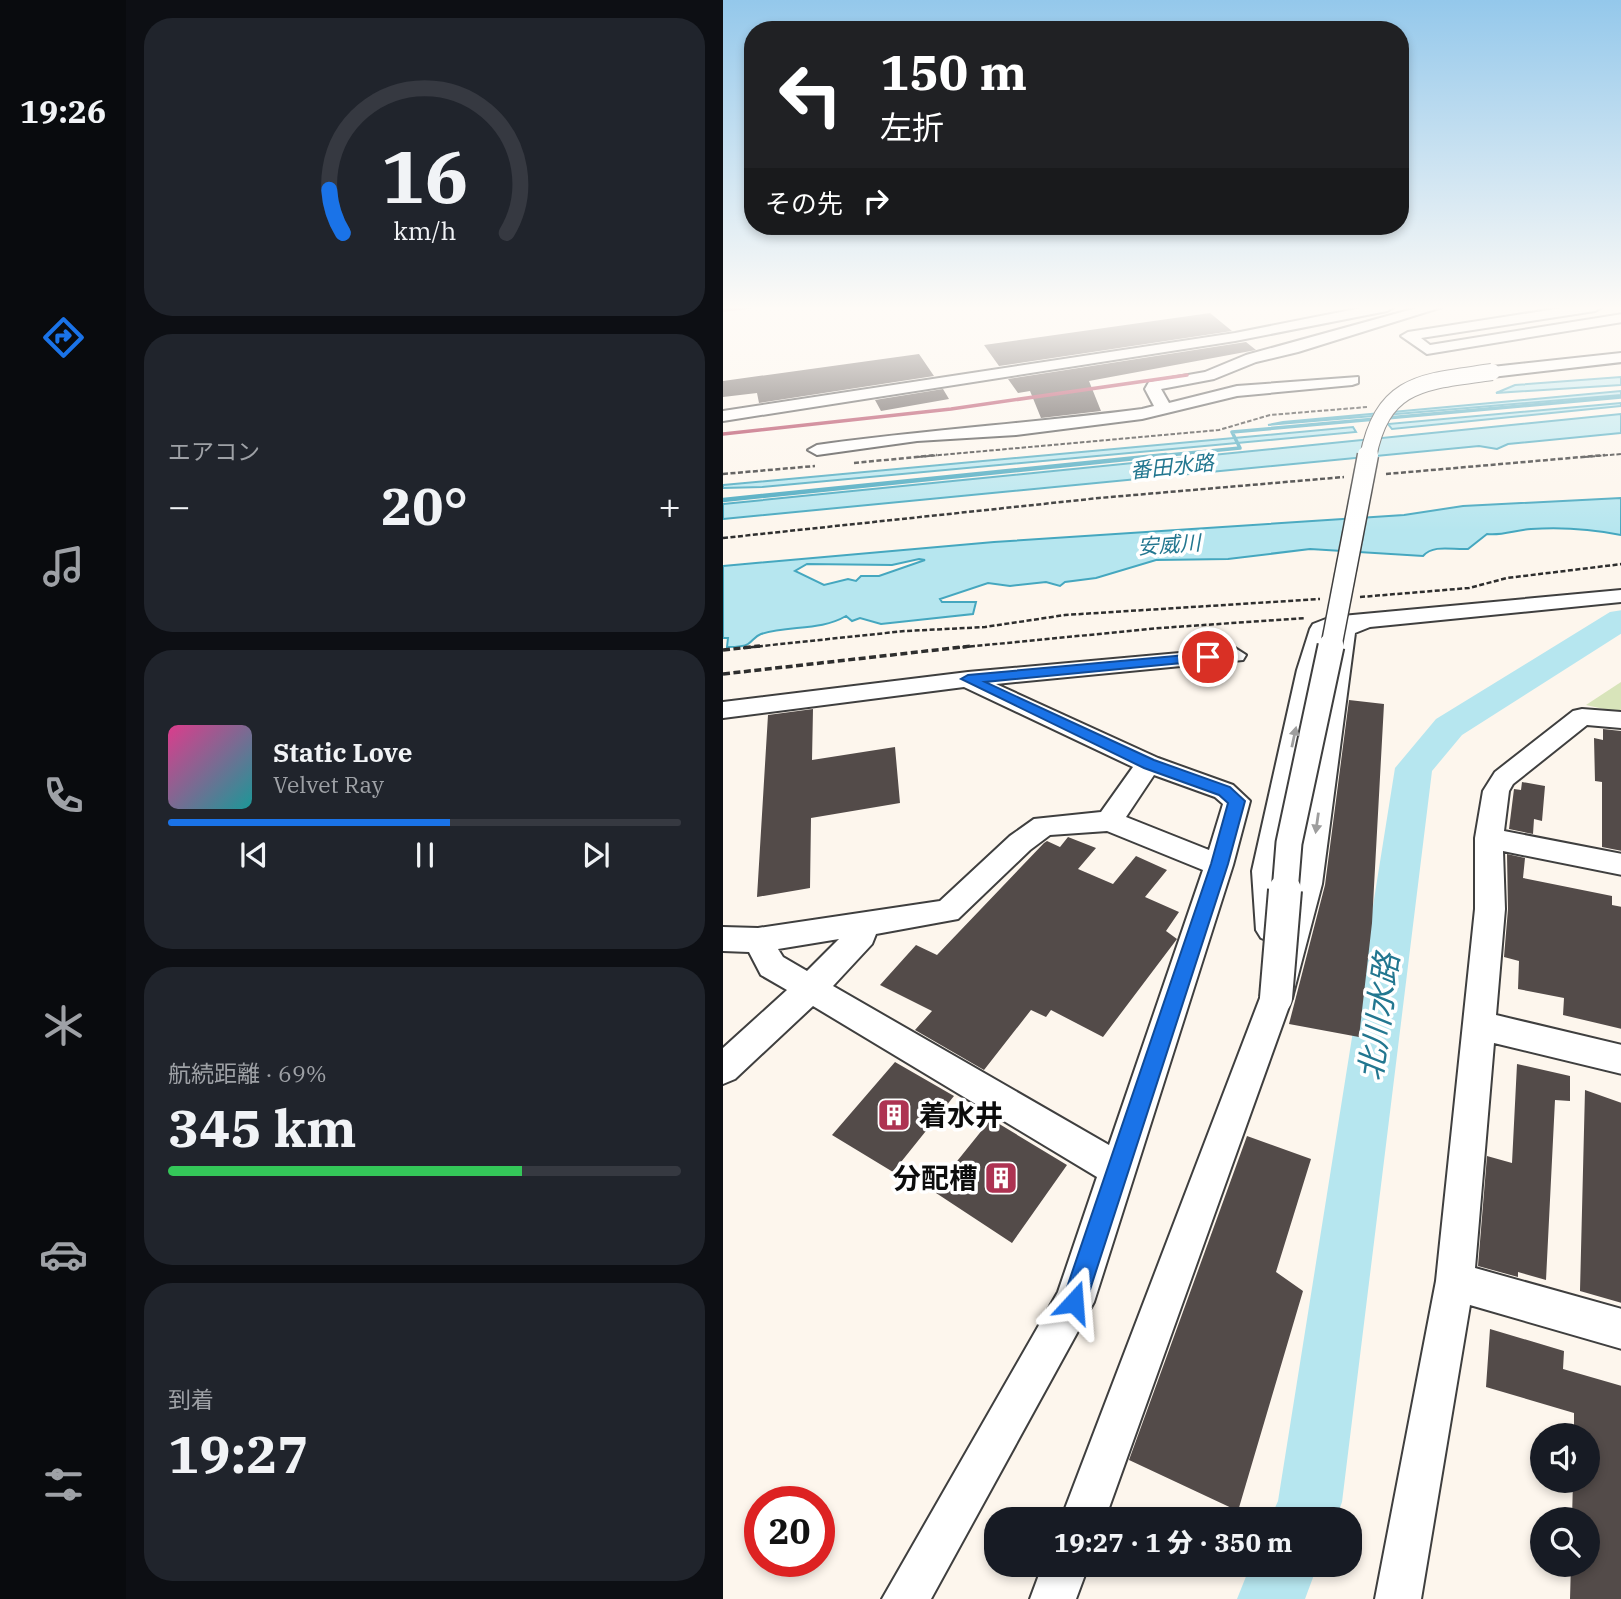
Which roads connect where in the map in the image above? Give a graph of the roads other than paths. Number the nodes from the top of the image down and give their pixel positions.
1 (946, 382) edge
2 (1175, 382) edge
3 (1335, 382) edge
4 (1435, 382) edge
5 (1164, 409) junction
6 (723, 416) edge
7 (821, 458) road end
8 (1621, 596) edge
9 (1358, 610) junction
10 (1235, 654) dead end
11 (968, 679) junction
12 (723, 710) edge
13 (1621, 720) edge
14 (1149, 764) junction
15 (1109, 821) junction
16 (1489, 838) junction
17 (1219, 864) junction
18 (1621, 865) edge
19 (860, 926) junction
20 (723, 939) edge
21 (758, 940) junction
22 (811, 988) junction
23 (1276, 998) junction
24 (1478, 1025) junction
25 (1621, 1060) edge
26 (723, 1069) edge
27 (1118, 1170) junction
28 (1455, 1281) junction
29 (1621, 1329) edge
30 (1087, 1507) edge
31 (1061, 1577) edge
32 (905, 1599) edge
33 (1053, 1599) edge
34 (1398, 1599) edge

1 - 6 street
2 - 5 street
3 - 5 street
4 - 23 street, bridge
5 - 7 street
8 - 9 street
9 -> 23 street
23 -> 9 street
10 - 11 street
11 - 12 street
11 - 14 street
13 - 16 street
14 - 15 street
14 - 17 street
15 - 17 street
15 - 19 street
16 - 18 street
16 - 24 street
17 - 27 street
19 - 21 street
19 - 22 street
20 - 21 street
21 - 22 street
22 - 26 street
22 - 27 street
23 - 30 street
24 - 25 street
24 - 28 street
27 - 32 street
28 - 29 street
28 - 34 street
31 - 33 street

